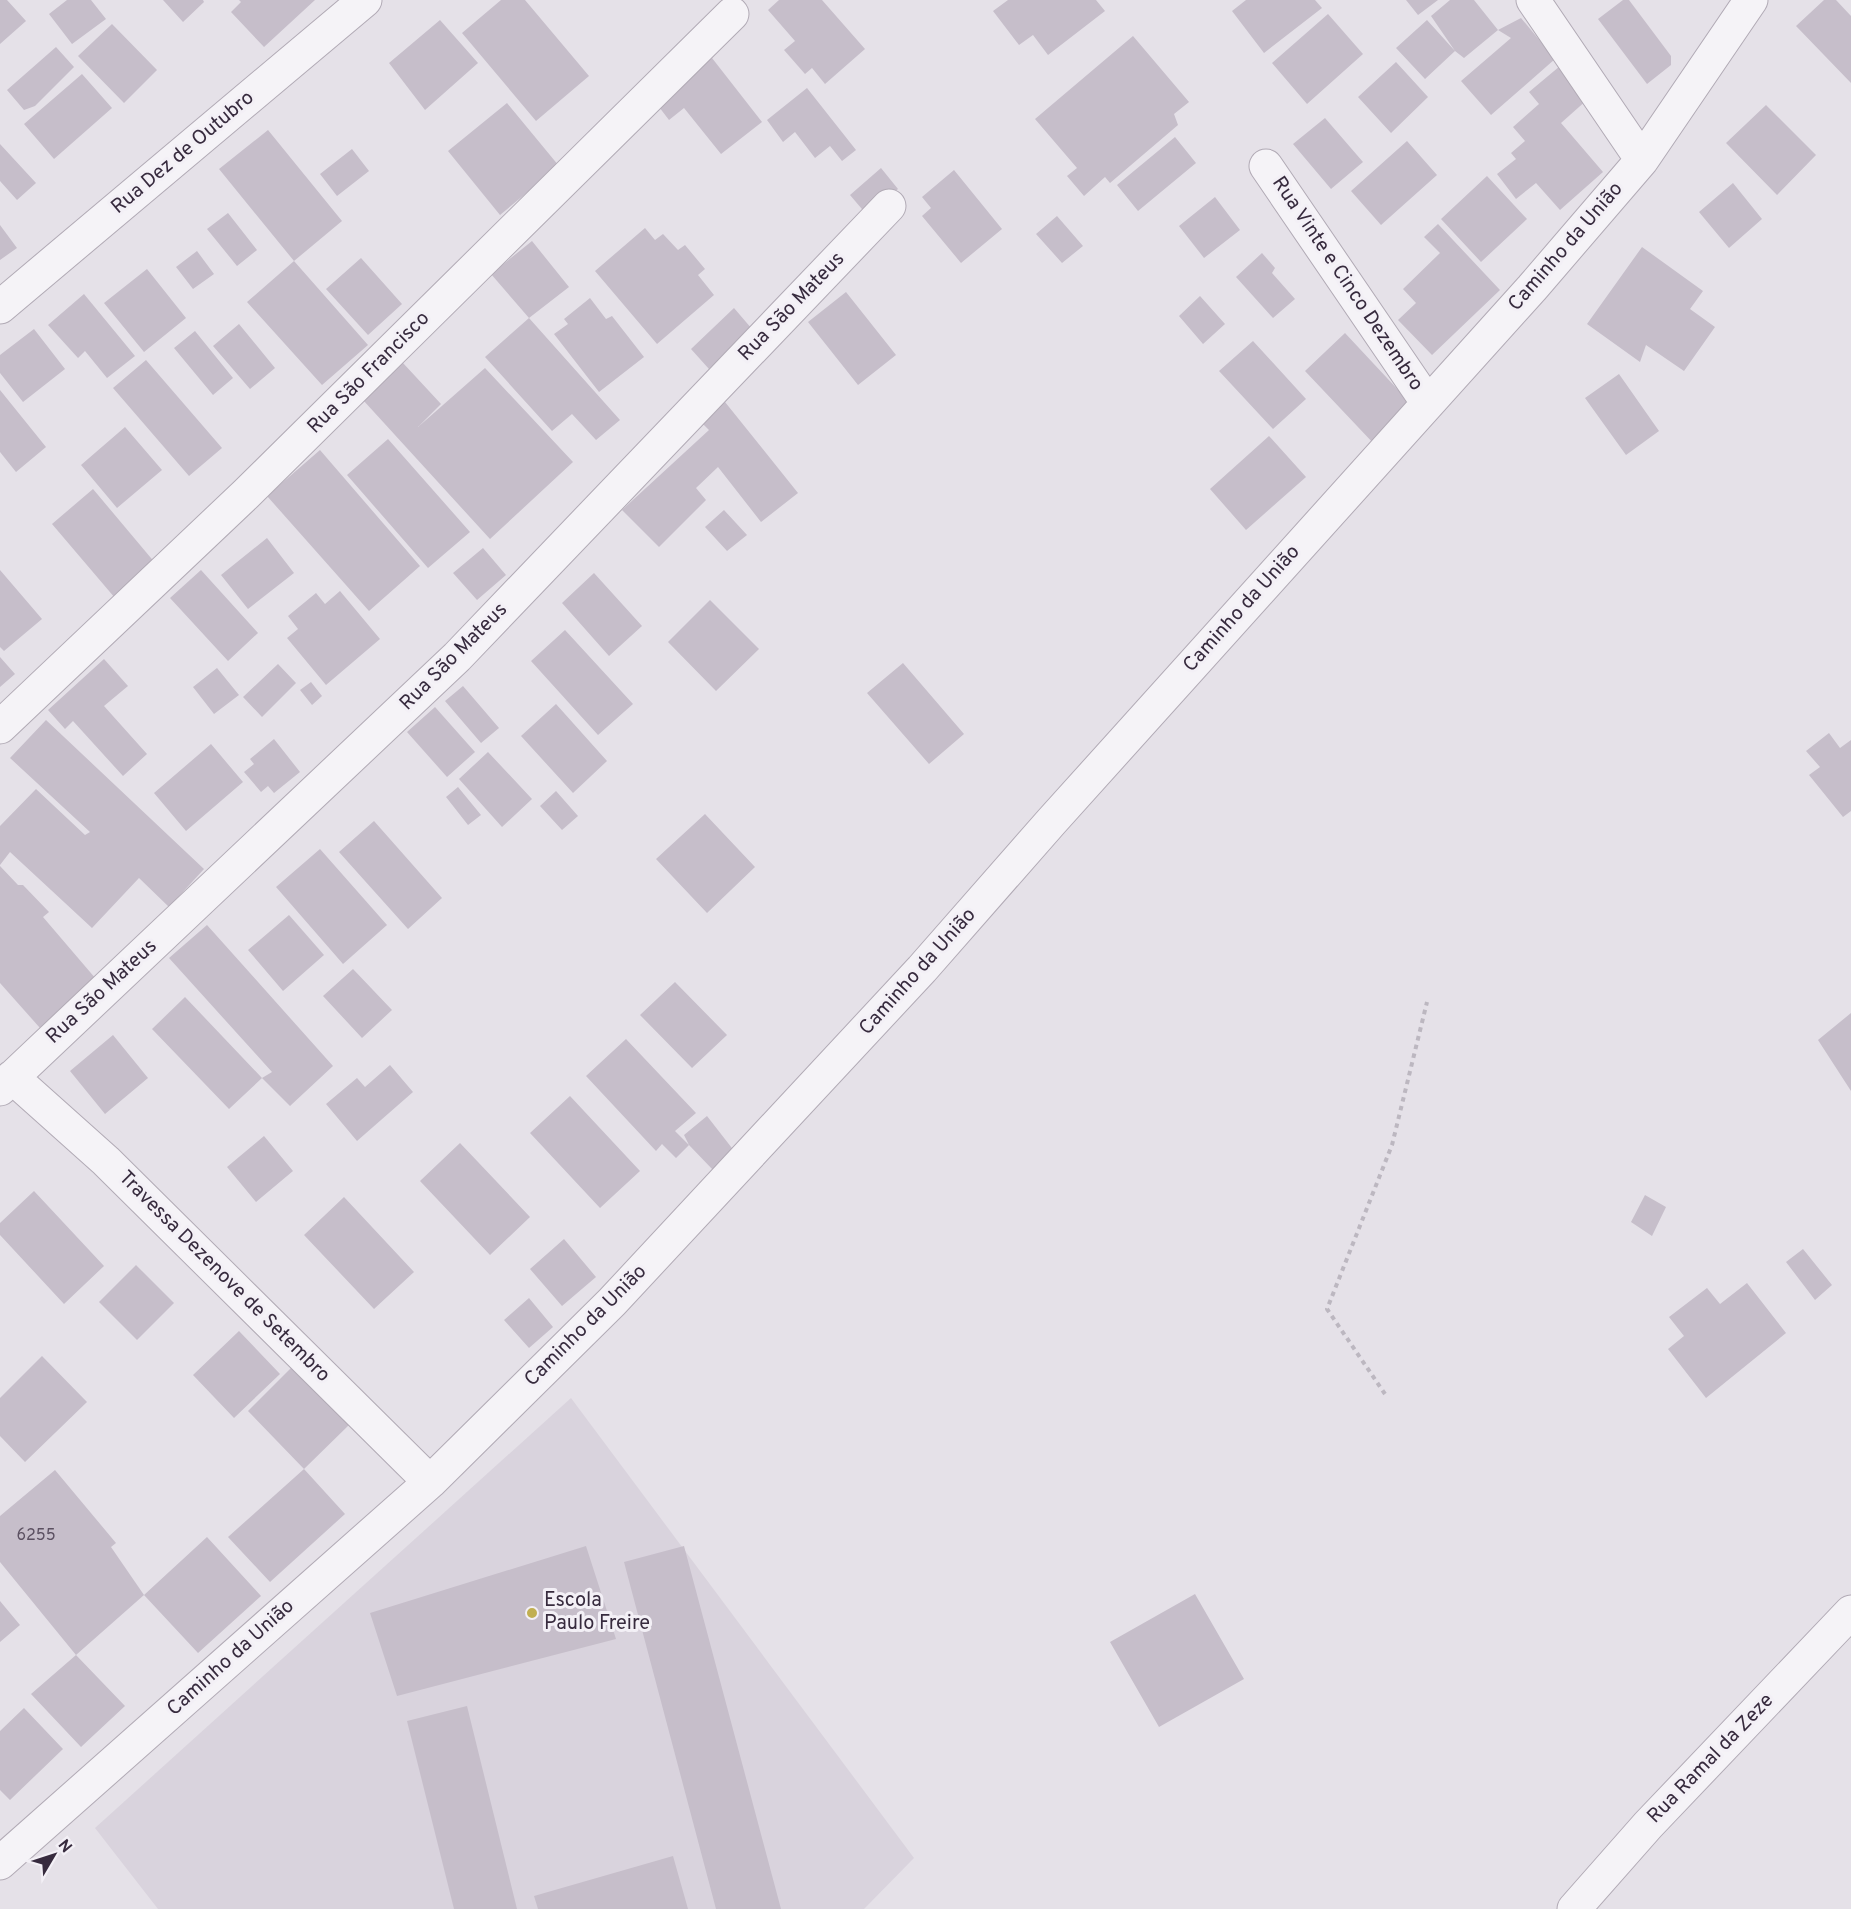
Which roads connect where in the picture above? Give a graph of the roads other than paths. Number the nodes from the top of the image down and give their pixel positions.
1 (365, 0) edge
2 (1533, 0) edge
3 (1750, 0) edge
4 (732, 14) dead end
5 (1642, 160) junction
6 (1266, 166) dead end
7 (889, 206) dead end
8 (0, 307) edge
9 (1427, 402) junction
10 (0, 727) edge
11 (6, 1083) edge
12 (430, 1482) junction
13 (1851, 1612) edge
14 (0, 1863) edge
15 (1574, 1909) edge

1 - 8 street, Rua Dez de Outubro
2 - 5 street
3 - 5 street, Caminho da União
4 - 10 street, Rua São Francisco
5 - 9 street, Caminho da União
6 - 9 street, Rua Vinte e Cinco Dezembro
7 - 11 street, Rua São Mateus
9 - 12 street, Caminho da União
11 - 12 street, Travessa Dezenove de Setembro
12 - 14 street, Caminho da União
13 - 15 street, Rua Ramal da Zeze

